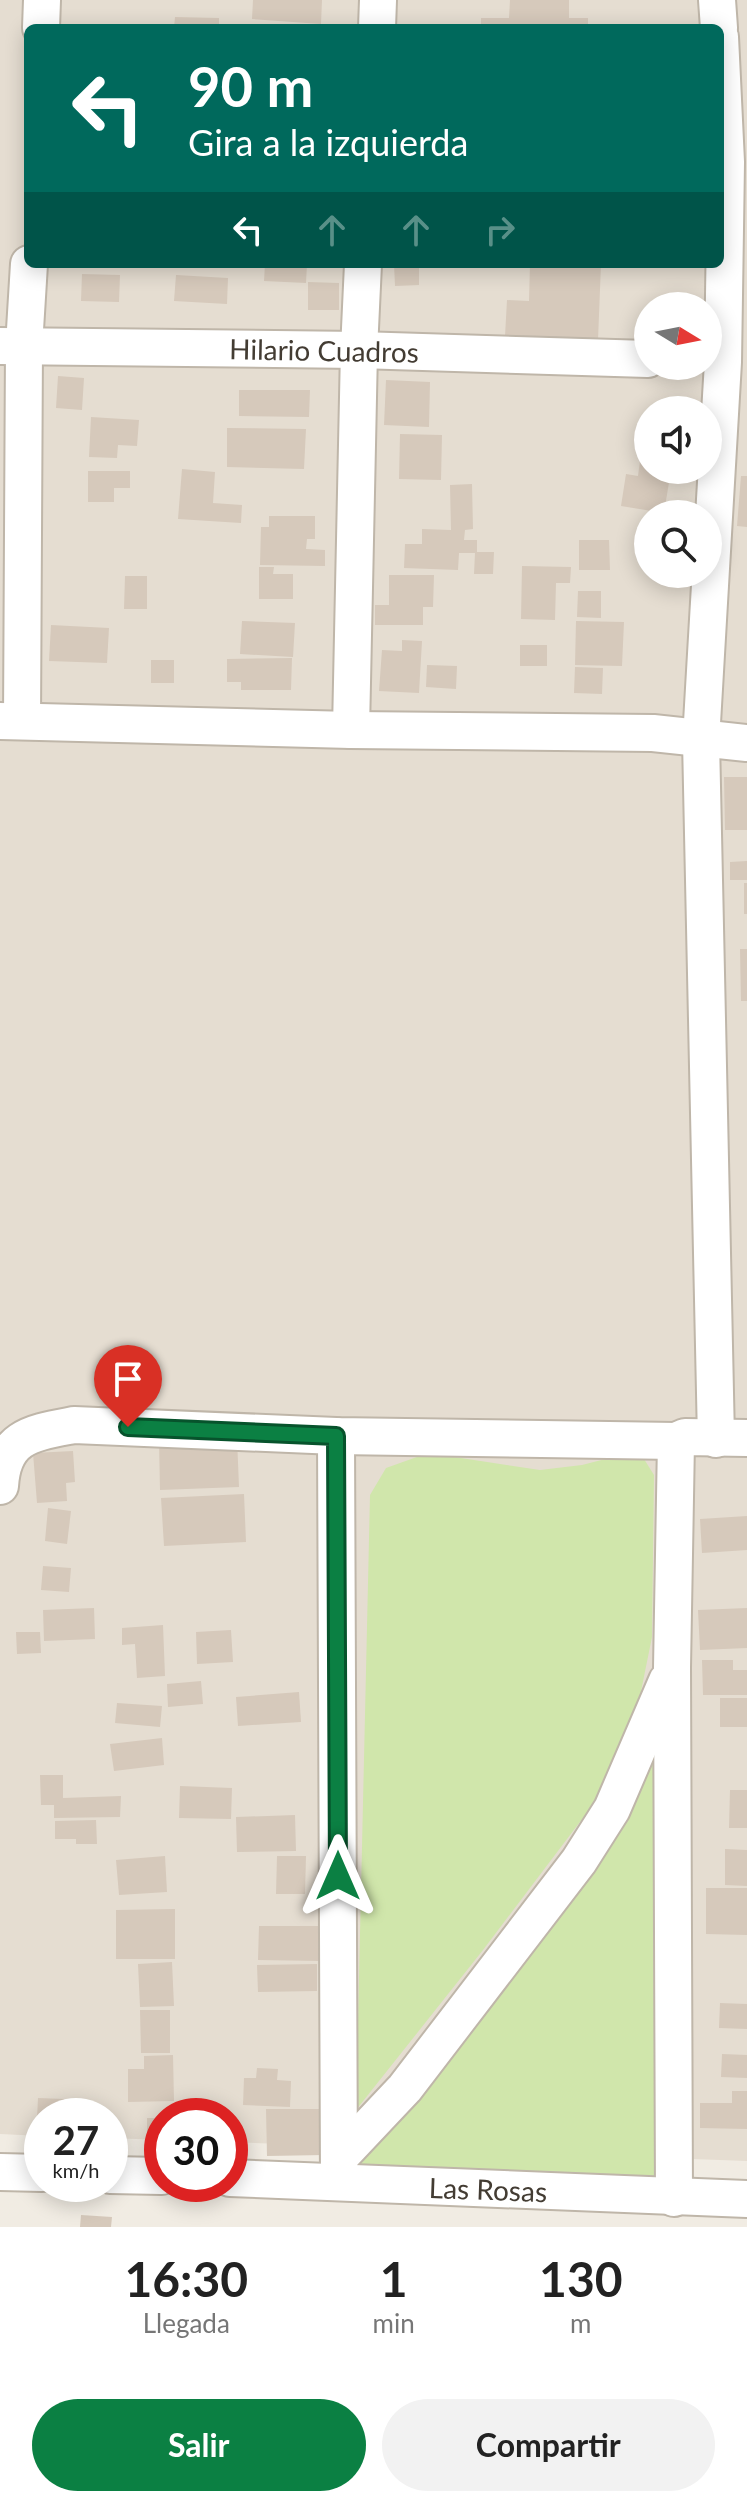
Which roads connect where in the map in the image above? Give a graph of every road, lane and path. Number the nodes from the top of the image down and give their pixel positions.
1 (42, 0) edge
2 (378, 0) edge
3 (717, 0) edge
4 (41, 24) edge
5 (377, 24) edge
6 (719, 24) edge
7 (724, 120) edge
8 (28, 268) edge
9 (363, 268) edge
10 (12, 346) edge
11 (359, 350) junction
12 (634, 359) edge
13 (726, 362) edge
14 (11, 721) edge
15 (351, 730) junction
16 (701, 740) junction
17 (747, 743) edge
18 (336, 1436) junction
19 (732, 1438) edge
20 (676, 1441) junction
21 (0, 1486) edge
22 (672, 1668) junction
23 (339, 2170) junction
24 (0, 2172) edge
25 (24, 2173) edge
26 (248, 2177) edge
27 (674, 2198) junction
28 (747, 2199) edge

1 - 4 street
2 - 5 street
3 - 6 street
7 - 13 street
8 - 10 street
9 - 11 street
10 - 11 street, Hilario Cuadros
10 - 14 street
11 - 12 street, Hilario Cuadros
11 - 15 street
13 - 16 street
14 - 15 street
15 - 16 street
16 - 17 street
16 - 19 street
18 - 20 street
18 - 21 street
18 - 23 street
19 - 20 street
20 - 22 street
22 - 23 street
22 - 27 street
23 - 26 street, Las Rosas
23 - 27 street, Las Rosas
24 - 25 street
27 - 28 street, Las Rosas

